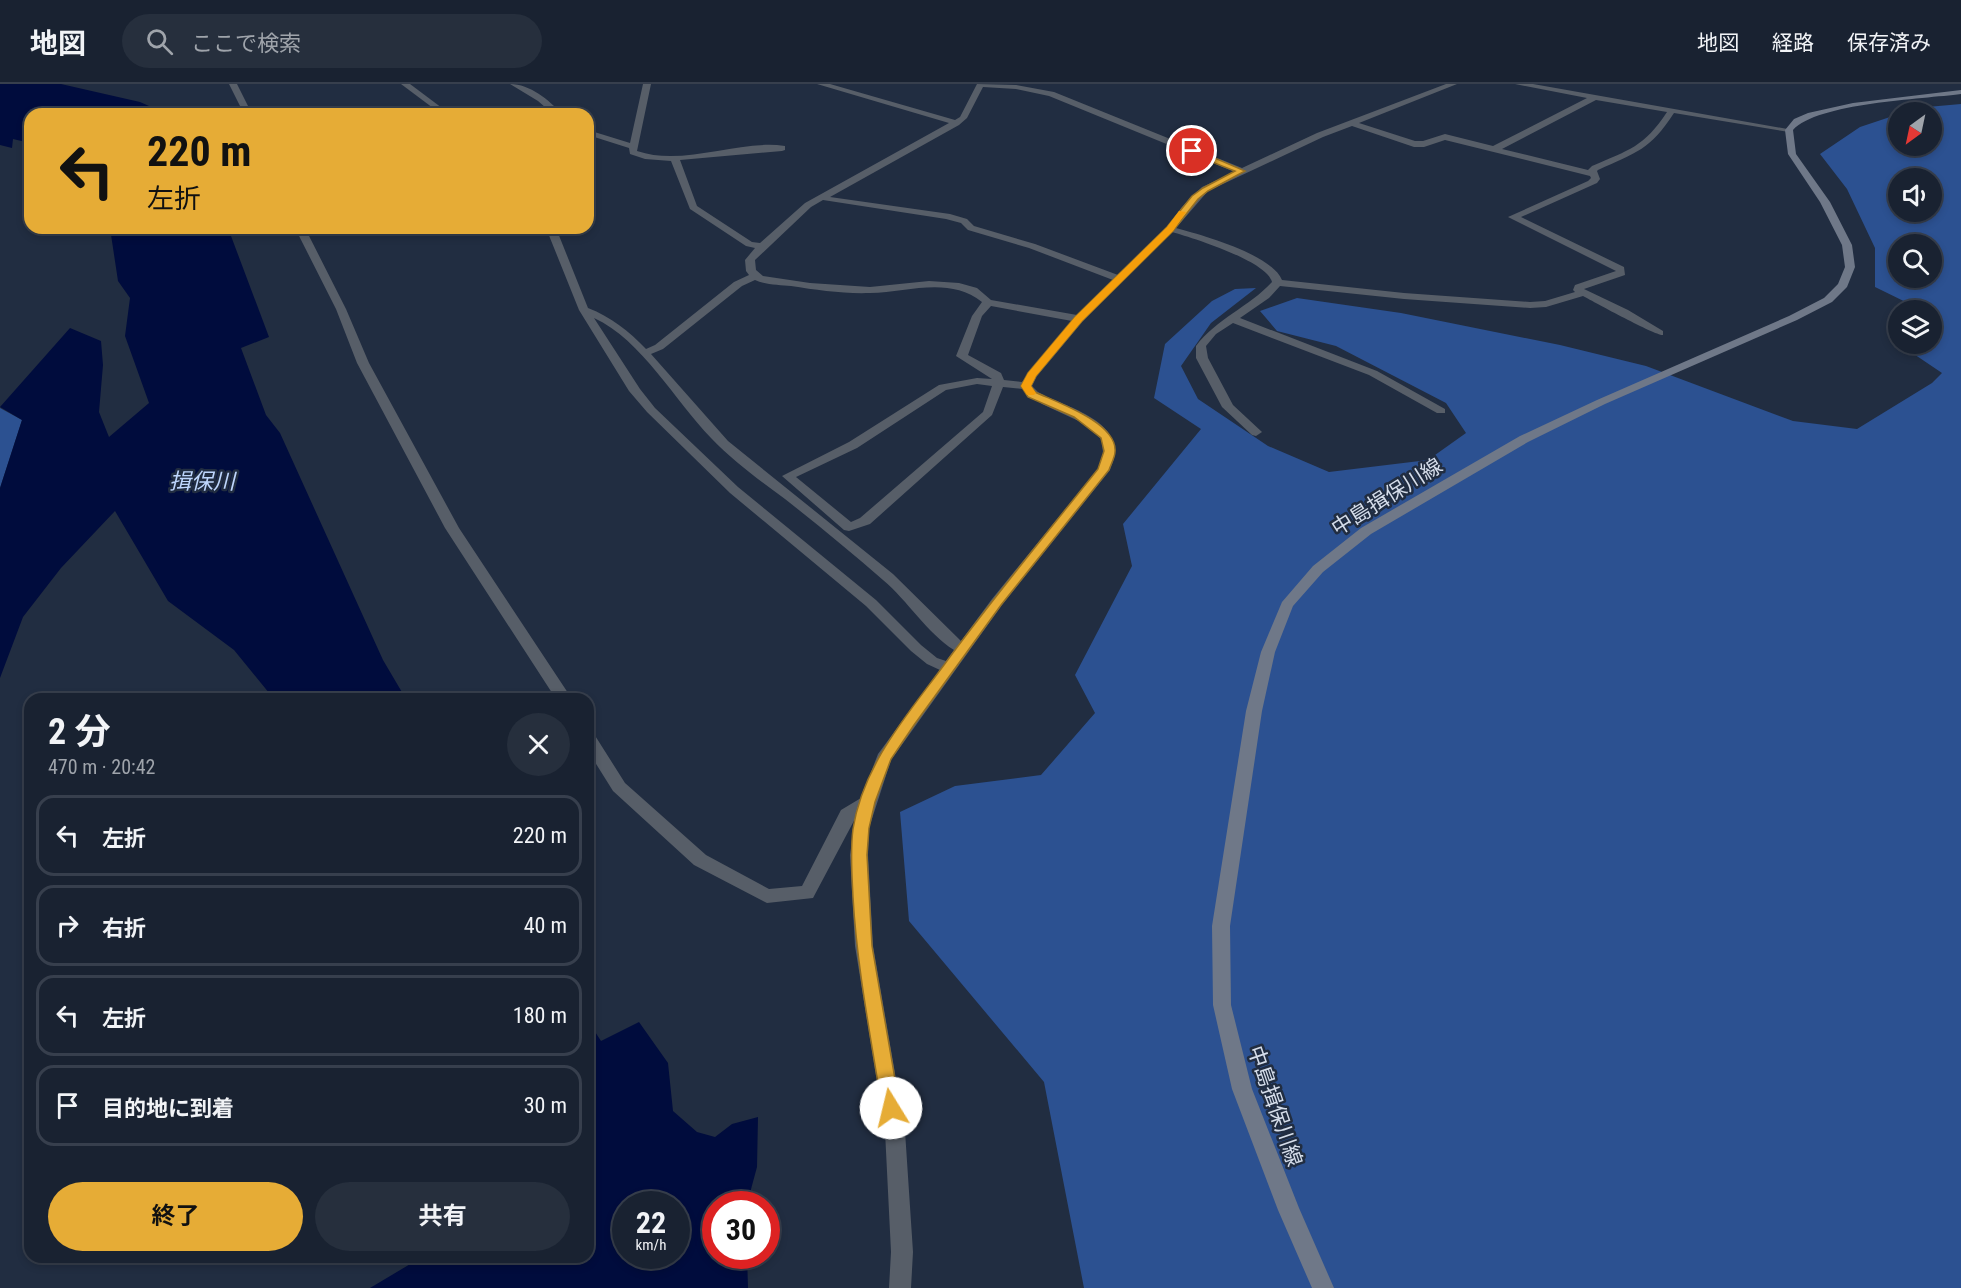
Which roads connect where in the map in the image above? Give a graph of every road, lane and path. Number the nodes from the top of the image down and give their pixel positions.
1 (233, 84) edge
2 (405, 84) edge
3 (513, 84) edge
4 (647, 84) edge
5 (822, 84) edge
6 (981, 84) edge
7 (1453, 84) edge
8 (1519, 84) edge
9 (1961, 92) edge
10 (1595, 97) junction
11 (245, 108) edge
12 (438, 108) edge
13 (551, 108) edge
14 (1672, 111) junction
15 (957, 123) junction
16 (1352, 123) junction
17 (1789, 130) junction
18 (594, 134) edge
19 (633, 146) junction
20 (782, 148) dead end
21 (1493, 150) junction
22 (674, 157) junction
23 (1241, 171) junction
24 (1594, 174) junction
25 (821, 197) junction
26 (1170, 229) junction
27 (303, 234) edge
28 (553, 234) edge
29 (762, 246) junction
30 (754, 276) junction
31 (1119, 279) junction
32 (1277, 283) junction
33 (1584, 293) junction
34 (988, 302) junction
35 (584, 310) junction
36 (1079, 319) junction
37 (1232, 319) junction
38 (1659, 333) dead end
39 (645, 353) junction
40 (999, 383) junction
41 (1026, 386) junction
42 (1442, 411) dead end
43 (1256, 432) dead end
44 (964, 650) junction
45 (950, 668) junction
46 (560, 693) edge
47 (594, 747) edge
48 (868, 802) junction
49 (900, 1288) edge
50 (1323, 1288) edge

1 - 11 street
2 - 12 street
3 - 13 street
4 - 19 street
5 - 15 street
6 - 15 street
6 - 23 street
7 - 16 street
8 - 10 street
9 - 17 main road
10 - 14 street
10 - 21 street
14 - 17 street
14 - 24 street
15 - 25 street
16 - 21 street
16 - 23 street
17 - 50 main road, 中島揖保川線
18 - 19 street
19 - 22 street
20 - 22 street
21 - 24 street
22 - 29 street
23 - 26 street
24 - 33 street
25 - 29 street
25 - 31 street
26 - 31 street
26 - 32 street
27 - 46 street
28 - 35 street
29 - 30 street
30 - 34 street
30 - 39 street
31 - 36 street
32 - 33 street
32 - 37 street
33 - 38 street
34 - 36 street
34 - 40 street
35 - 39 street
35 - 45 street
36 - 41 street
37 - 42 street
37 - 43 street
39 - 44 street
40 - 40 street
40 - 41 street
41 - 44 street
44 - 45 street
45 - 48 street
47 - 48 street
48 - 49 street

